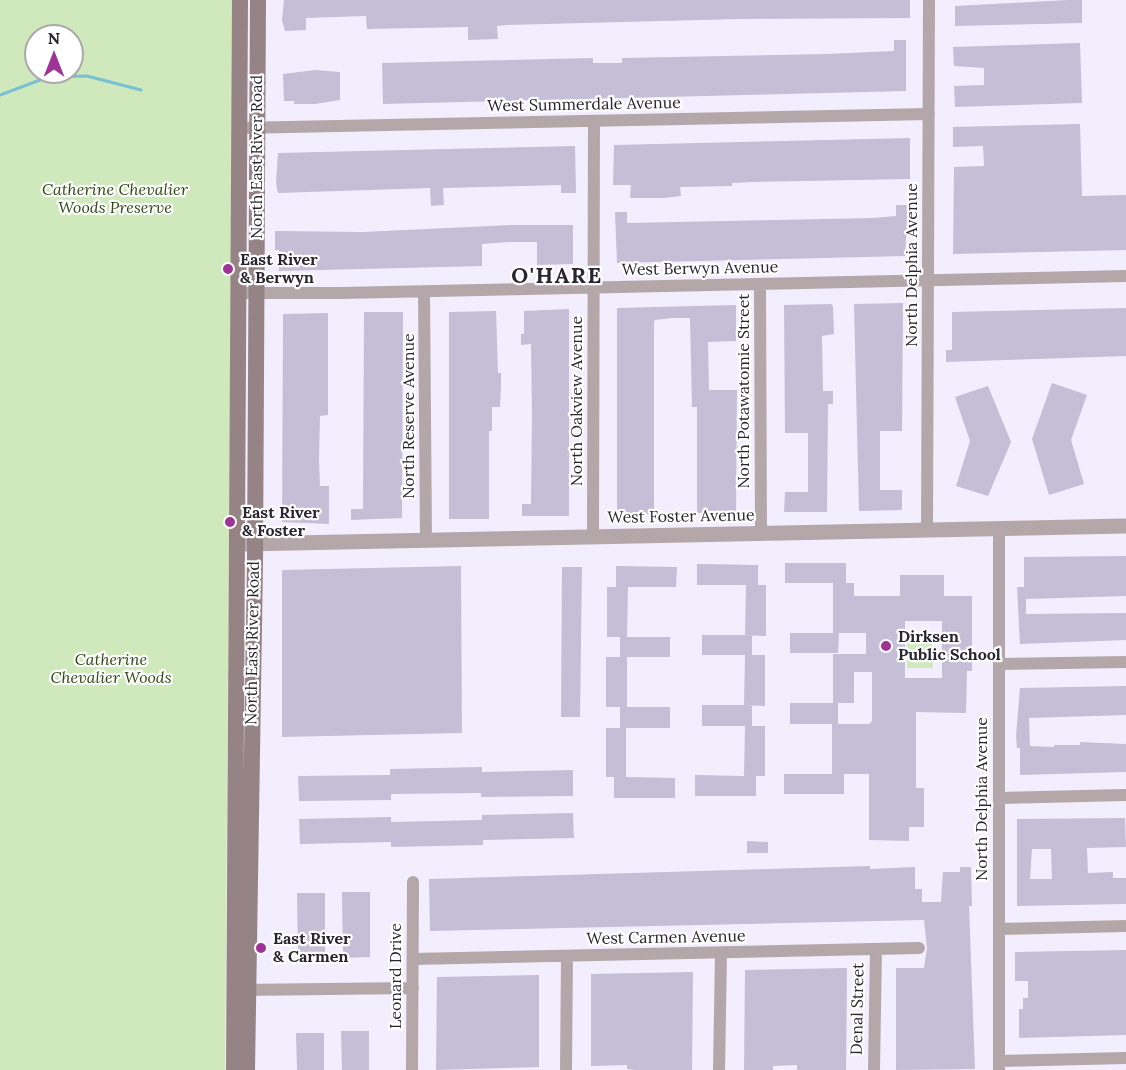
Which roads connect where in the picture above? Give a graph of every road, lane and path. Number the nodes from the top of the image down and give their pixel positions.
1 (240, 0) edge
2 (258, 0) edge
3 (929, 0) edge
4 (929, 114) junction
5 (594, 122) junction
6 (239, 128) junction
7 (257, 128) junction
8 (1126, 276) edge
9 (928, 280) junction
10 (760, 284) junction
11 (594, 288) junction
12 (424, 291) junction
13 (238, 293) junction
14 (256, 293) junction
15 (1126, 526) edge
16 (999, 528) junction
17 (927, 530) junction
18 (761, 534) junction
19 (593, 537) junction
20 (426, 541) junction
21 (236, 544) junction
22 (255, 544) junction
23 (1126, 662) edge
24 (999, 664) junction
25 (1126, 795) edge
26 (999, 798) junction
27 (413, 882) dead end
28 (1126, 926) edge
29 (999, 929) junction
30 (920, 948) dead end
31 (876, 949) junction
32 (721, 953) junction
33 (567, 956) junction
34 (412, 959) junction
35 (412, 988) junction
36 (241, 990) junction
37 (1126, 1058) edge
38 (999, 1066) edge
39 (234, 1070) edge
40 (247, 1070) edge
41 (412, 1070) edge
42 (566, 1070) edge
43 (719, 1070) edge
44 (874, 1070) edge

1 - 6 main road, North East River Road
2 - 7 main road, North East River Road
3 - 4 street, North Delphia Avenue
4 - 5 street, West Summerdale Avenue
4 - 9 street, North Delphia Avenue
5 - 7 street, West Summerdale Avenue
5 - 11 street, North Oakview Avenue
6 - 7 street, West Summerdale Avenue
6 - 13 main road, North East River Road
7 - 14 main road, North East River Road
8 - 9 street, West Berwyn Avenue
9 - 10 street, West Berwyn Avenue
9 - 17 street, North Delphia Avenue
10 - 11 street, West Berwyn Avenue
10 - 18 street, North Potawatomie Street
11 - 12 street, West Berwyn Avenue
11 - 19 street, North Oakview Avenue
12 - 14 street, West Berwyn Avenue
12 - 20 street, North Reserve Avenue
13 - 14 street, West Berwyn Avenue
13 - 21 main road, North East River Road
14 - 22 main road, North East River Road
15 - 16 street, West Foster Avenue
16 - 17 street, West Foster Avenue
16 - 24 street, North Delphia Avenue
17 - 18 street, West Foster Avenue
18 - 19 street, West Foster Avenue
19 - 20 street, West Foster Avenue
20 - 22 street, West Foster Avenue
21 - 22 street, West Foster Avenue
21 - 36 main road, North East River Road
22 - 36 main road, North East River Road
23 - 24 street
24 - 26 street, North Delphia Avenue
25 - 26 street
26 - 29 street, North Delphia Avenue
27 - 34 street, Leonard Drive
28 - 29 street
29 - 38 street, North Delphia Avenue
30 - 31 street, West Carmen Avenue
31 - 32 street, West Carmen Avenue
31 - 44 street, Denal Street
32 - 33 street, West Carmen Avenue
32 - 43 street
33 - 34 street, West Carmen Avenue
33 - 42 street
34 - 35 street, Leonard Drive
35 - 36 street
35 - 41 street, Leonard Drive
36 - 39 main road, North East River Road
36 - 40 main road, North East River Road
37 - 38 street

